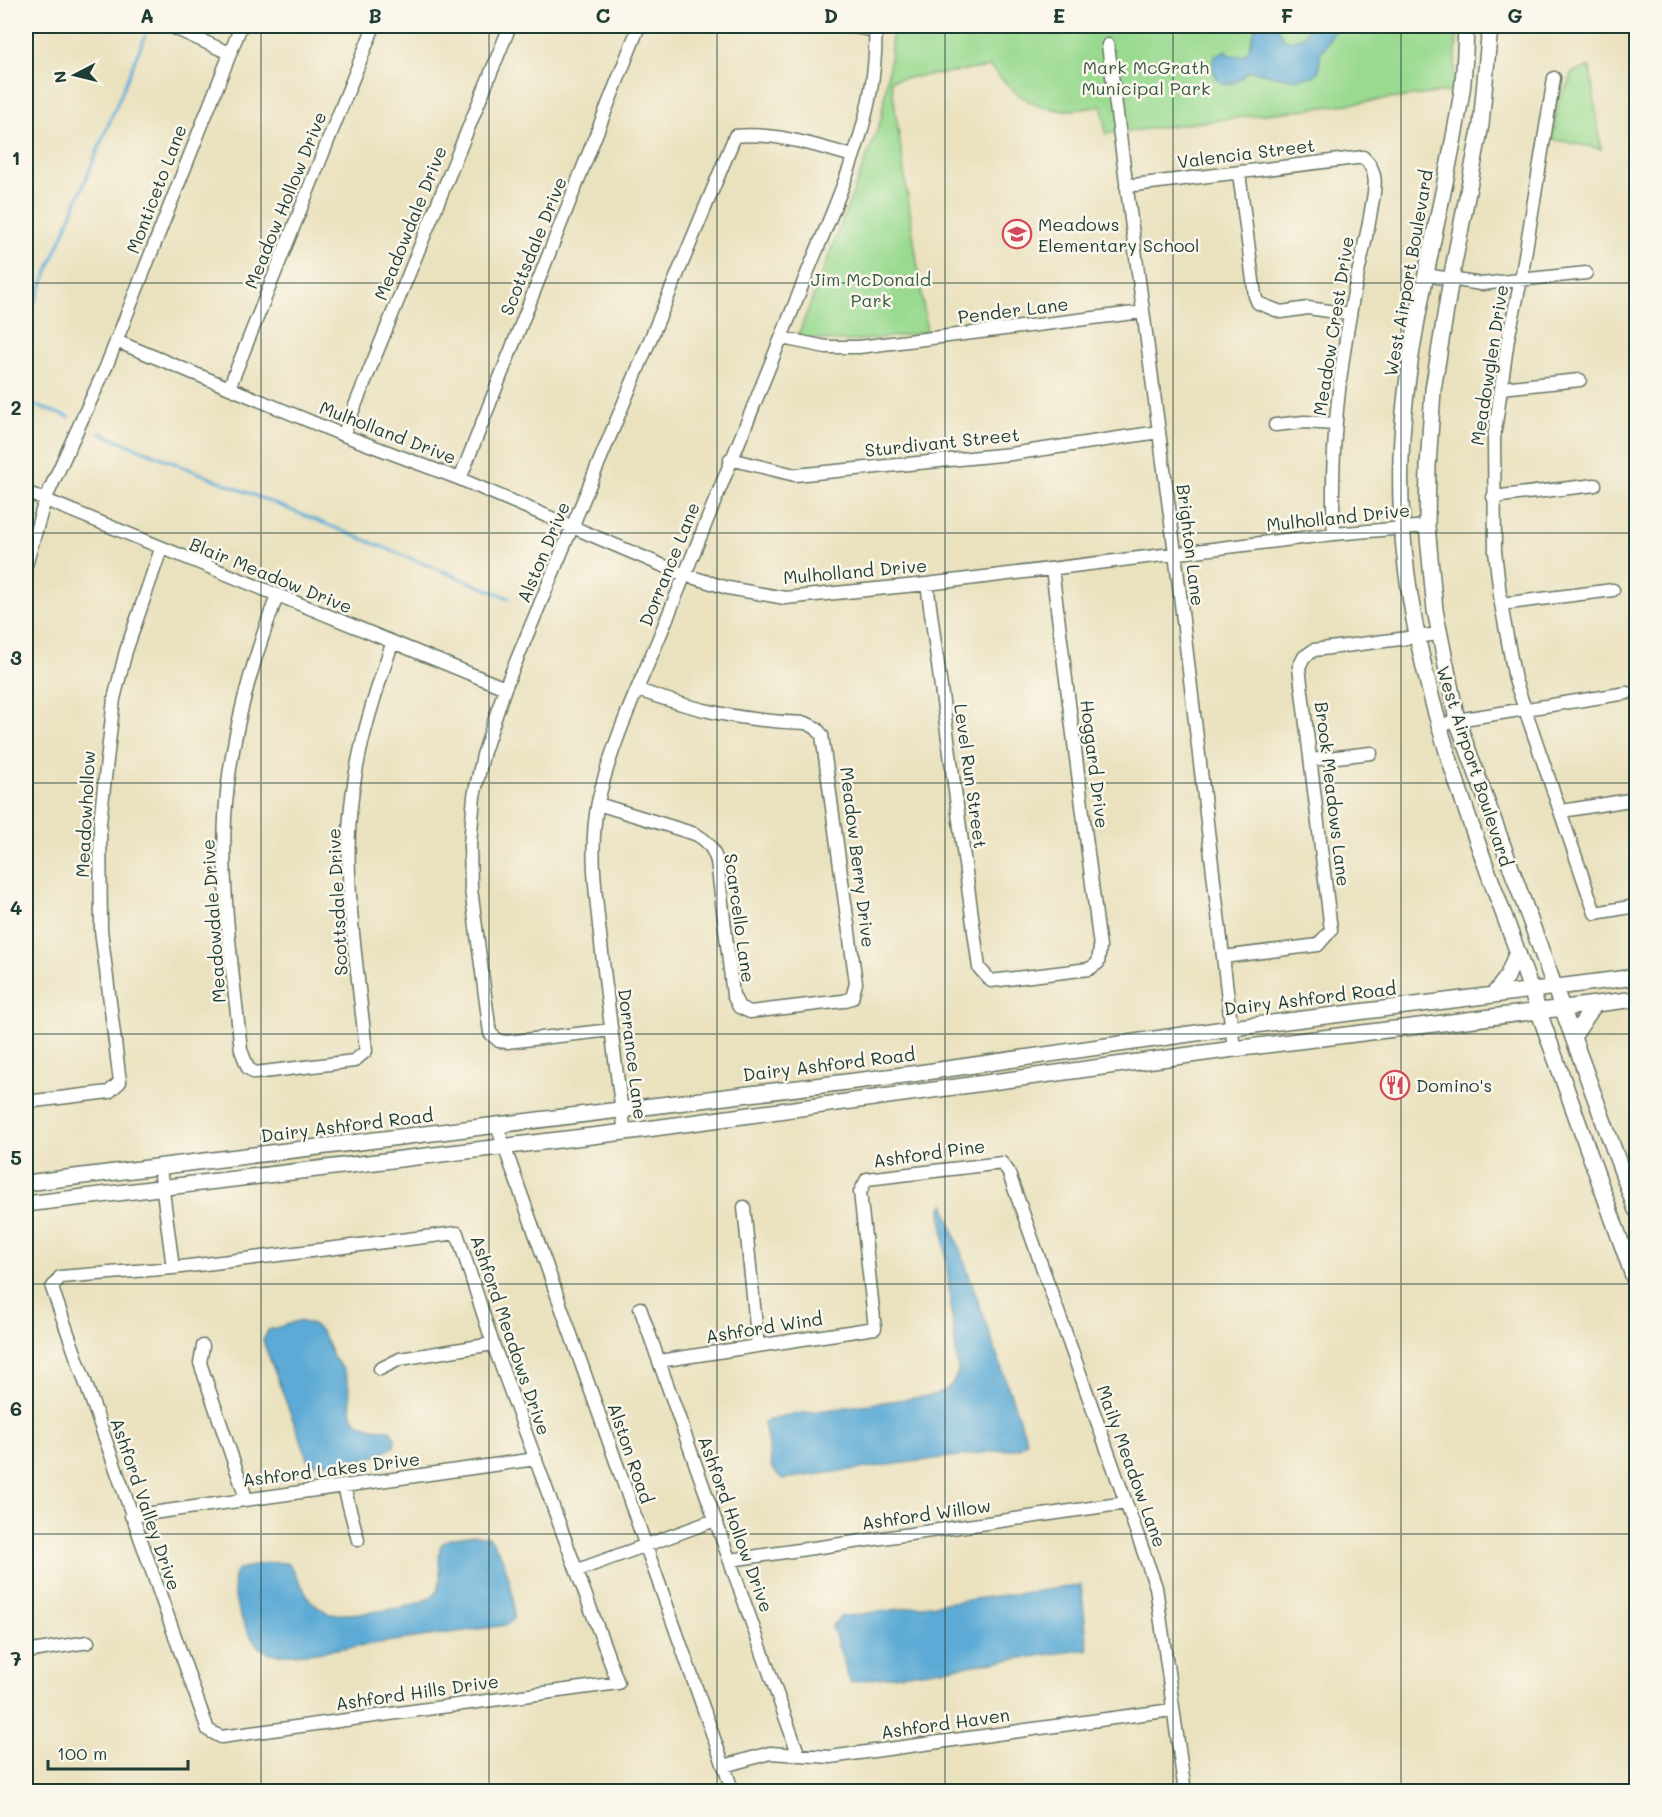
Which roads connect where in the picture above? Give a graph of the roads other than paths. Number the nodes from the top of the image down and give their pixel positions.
1 (170, 26) edge
2 (241, 26) edge
3 (374, 26) edge
4 (510, 26) edge
5 (639, 26) edge
6 (849, 26) edge
7 (1466, 26) edge
8 (1490, 26) edge
9 (875, 28) edge
10 (1108, 45) dead end
11 (229, 52) junction
12 (1554, 78) dead end
13 (1456, 120) junction
14 (1481, 125) junction
15 (853, 156) junction
16 (1369, 162) joint
17 (1239, 172) junction
18 (1126, 186) junction
19 (1586, 273) dead end
20 (1426, 275) junction
21 (1451, 279) junction
22 (1521, 280) junction
23 (1142, 312) junction
24 (1350, 314) junction
25 (782, 338) junction
26 (116, 341) junction
27 (1580, 380) dead end
28 (1408, 387) junction
29 (229, 388) junction
30 (1501, 388) junction
31 (1433, 390) junction
32 (1335, 424) junction
33 (1275, 425) dead end
34 (1159, 432) junction
35 (343, 435) junction
36 (730, 459) junction
37 (460, 479) junction
38 (1595, 484) dead end
39 (26, 492) edge
40 (1493, 496) junction
41 (45, 500) junction
42 (574, 526) junction
43 (1427, 526) junction
44 (1403, 529) junction
45 (1334, 534) junction
46 (161, 549) junction
47 (1175, 553) junction
48 (26, 565) edge
49 (1052, 569) junction
50 (685, 575) junction
51 (927, 584) junction
52 (1613, 590) dead end
53 (277, 596) junction
54 (1501, 604) junction
55 (1439, 634) junction
56 (1415, 636) junction
57 (392, 644) junction
58 (505, 688) junction
59 (638, 690) junction
60 (1627, 693) dead end
61 (1524, 709) junction
62 (1457, 720) junction
63 (1438, 727) junction
64 (1371, 753) dead end
65 (1311, 760) junction
66 (1636, 799) edge
67 (598, 804) junction
68 (1562, 811) junction
69 (1636, 906) edge
70 (1517, 952) junction
71 (1223, 957) junction
72 (982, 973) joint
73 (1636, 977) edge
74 (1555, 987) junction
75 (1531, 990) junction
76 (1494, 994) junction
77 (1636, 999) edge
78 (1595, 1004) junction
79 (739, 1007) joint
80 (1563, 1008) junction
81 (1539, 1011) junction
82 (1232, 1028) junction
83 (611, 1030) junction
84 (1573, 1037) junction
85 (1234, 1049) junction
86 (363, 1056) joint
87 (912, 1074) junction
88 (914, 1094) junction
89 (26, 1102) edge
90 (622, 1110) junction
91 (497, 1126) junction
92 (625, 1132) junction
93 (503, 1147) junction
94 (1002, 1163) joint
95 (160, 1168) junction
96 (26, 1183) edge
97 (163, 1189) junction
98 (26, 1204) edge
99 (744, 1207) dead end
100 (1636, 1210) edge
101 (173, 1268) junction
102 (1636, 1284) edge
103 (640, 1308) dead end
104 (875, 1328) joint
105 (493, 1344) junction
106 (203, 1346) dead end
107 (758, 1346) junction
108 (659, 1361) junction
109 (380, 1369) dead end
110 (536, 1459) junction
111 (344, 1487) junction
112 (246, 1498) junction
113 (1126, 1503) junction
114 (131, 1516) junction
115 (715, 1520) junction
116 (358, 1540) dead end
117 (644, 1546) junction
118 (730, 1560) junction
119 (578, 1570) junction
120 (88, 1642) dead end
121 (26, 1652) edge
122 (618, 1683) joint
123 (1172, 1710) junction
124 (221, 1737) joint
125 (798, 1753) junction
126 (724, 1766) junction
127 (733, 1791) edge
128 (1185, 1791) edge

1 - 11 street
2 - 11 street, Monticeto Lane
3 - 29 street, Meadow Hollow Drive
4 - 35 street, Meadowdale Drive
5 - 37 street, Scottsdale Drive
6 - 9 street
7 - 13 main road, West Airport Boulevard
8 - 14 main road, West Airport Boulevard
9 - 15 street, Dorrance Lane
10 - 18 street, Brighton Lane
11 - 26 street, Monticeto Lane
12 - 22 street, Meadowglen Drive
13 - 14 main road
13 - 20 main road, West Airport Boulevard
14 - 21 main road, West Airport Boulevard
15 - 25 street, Dorrance Lane
15 - 42 street, Alston Drive
16 - 17 street, Valencia Street
16 - 24 street, Meadow Crest Drive
17 - 18 street, Valencia Street
17 - 24 street
18 - 23 street, Brighton Lane
19 - 22 street
20 - 21 street
20 - 28 main road, West Airport Boulevard
21 - 22 street
21 - 31 main road, West Airport Boulevard
22 - 30 street, Meadowglen Drive
23 - 25 street, Pender Lane
23 - 34 street, Brighton Lane
24 - 32 street, Meadow Crest Drive
25 - 36 street, Dorrance Lane
26 - 29 street, Mulholland Drive
26 - 41 street, Monticeto Lane
27 - 30 street
28 - 31 main road
28 - 44 main road, West Airport Boulevard
29 - 35 street, Mulholland Drive
30 - 40 street, Meadowglen Drive
31 - 43 main road, West Airport Boulevard
32 - 33 street
32 - 45 street, Meadow Crest Drive
34 - 36 street, Sturdivant Street
34 - 47 street, Brighton Lane
35 - 37 street, Mulholland Drive
36 - 50 street, Dorrance Lane
37 - 42 street, Mulholland Drive
38 - 40 street
39 - 41 street, Blair Meadow Drive
40 - 54 street, Meadowglen Drive
41 - 46 street, Blair Meadow Drive
41 - 48 street
42 - 50 street, Mulholland Drive
42 - 58 street, Alston Drive
43 - 44 street, Mulholland Drive
43 - 55 main road, West Airport Boulevard
44 - 45 street, Mulholland Drive
44 - 56 main road, West Airport Boulevard
45 - 47 street, Mulholland Drive
46 - 53 street, Blair Meadow Drive
46 - 89 street, Meadowhollow
47 - 49 street, Mulholland Drive
47 - 71 street, Brighton Lane
49 - 51 street, Mulholland Drive
49 - 72 street, Hoggard Drive
50 - 51 street, Mulholland Drive
50 - 59 street, Dorrance Lane
51 - 72 street, Level Run Street
52 - 54 street
53 - 57 street, Blair Meadow Drive
53 - 86 street, Meadowdale Drive
54 - 61 street, Meadowglen Drive
55 - 56 street
55 - 62 main road, West Airport Boulevard
56 - 63 main road, West Airport Boulevard
56 - 65 street, Brook Meadows Lane
57 - 58 street, Blair Meadow Drive
57 - 86 street, Scottsdale Drive
58 - 83 street, Alston Drive
59 - 67 street, Dorrance Lane
59 - 79 street, Meadow Berry Drive
60 - 61 street
61 - 62 street
61 - 68 street, Meadowglen Drive
62 - 63 street
62 - 74 main road, West Airport Boulevard
63 - 70 main road, West Airport Boulevard
64 - 65 street
65 - 71 street, Brook Meadows Lane
66 - 68 street
67 - 79 street, Scarcello Lane
67 - 83 street, Dorrance Lane
68 - 69 street, Meadowglen Drive
70 - 75 main road, West Airport Boulevard
70 - 76 main road
71 - 82 street, Brighton Lane
73 - 74 main road, Dairy Ashford Road
74 - 75 main road, Dairy Ashford Road
74 - 80 main road, West Airport Boulevard
75 - 76 main road, Dairy Ashford Road
75 - 81 main road, West Airport Boulevard
76 - 82 main road, Dairy Ashford Road
77 - 78 main road
78 - 80 main road
78 - 84 main road
80 - 81 main road
80 - 84 main road, West Airport Boulevard
81 - 85 main road
81 - 102 main road, West Airport Boulevard
82 - 85 street, Brighton Lane
82 - 87 main road, Dairy Ashford Road
83 - 90 street, Dorrance Lane
84 - 100 main road, West Airport Boulevard
85 - 88 main road
87 - 88 main road
87 - 90 main road, Dairy Ashford Road
88 - 92 main road
90 - 91 main road, Dairy Ashford Road
90 - 92 street, Dorrance Lane
91 - 93 street, Alston Road
91 - 95 main road, Dairy Ashford Road
92 - 93 main road
93 - 97 main road
93 - 117 street, Alston Road
94 - 104 street, Ashford Pine
94 - 113 street, Maily Meadow Lane
95 - 96 main road, Dairy Ashford Road
95 - 97 street
97 - 98 main road
97 - 101 street
99 - 107 street
101 - 105 street, Ashford Meadows Drive
101 - 114 street, Ashford Valley Drive
103 - 108 street, Ashford Hollow Drive
104 - 107 street, Ashford Wind
105 - 109 street
105 - 110 street, Ashford Meadows Drive
106 - 112 street
107 - 108 street, Ashford Wind
108 - 115 street, Ashford Hollow Drive
110 - 111 street, Ashford Lakes Drive
110 - 119 street, Ashford Meadows Drive
111 - 112 street, Ashford Lakes Drive
111 - 116 street
112 - 114 street, Ashford Lakes Drive
113 - 118 street, Ashford Willow
113 - 123 street, Maily Meadow Lane
114 - 124 street, Ashford Valley Drive
115 - 117 street
115 - 118 street, Ashford Hollow Drive
117 - 119 street
117 - 126 street, Alston Road
118 - 125 street, Ashford Hollow Drive
119 - 122 street, Ashford Meadows Drive
120 - 121 street
122 - 124 street, Ashford Hills Drive
123 - 125 street, Ashford Haven
123 - 128 street, Maily Meadow Lane
125 - 126 street, Ashford Haven
126 - 127 street, Alston Road

